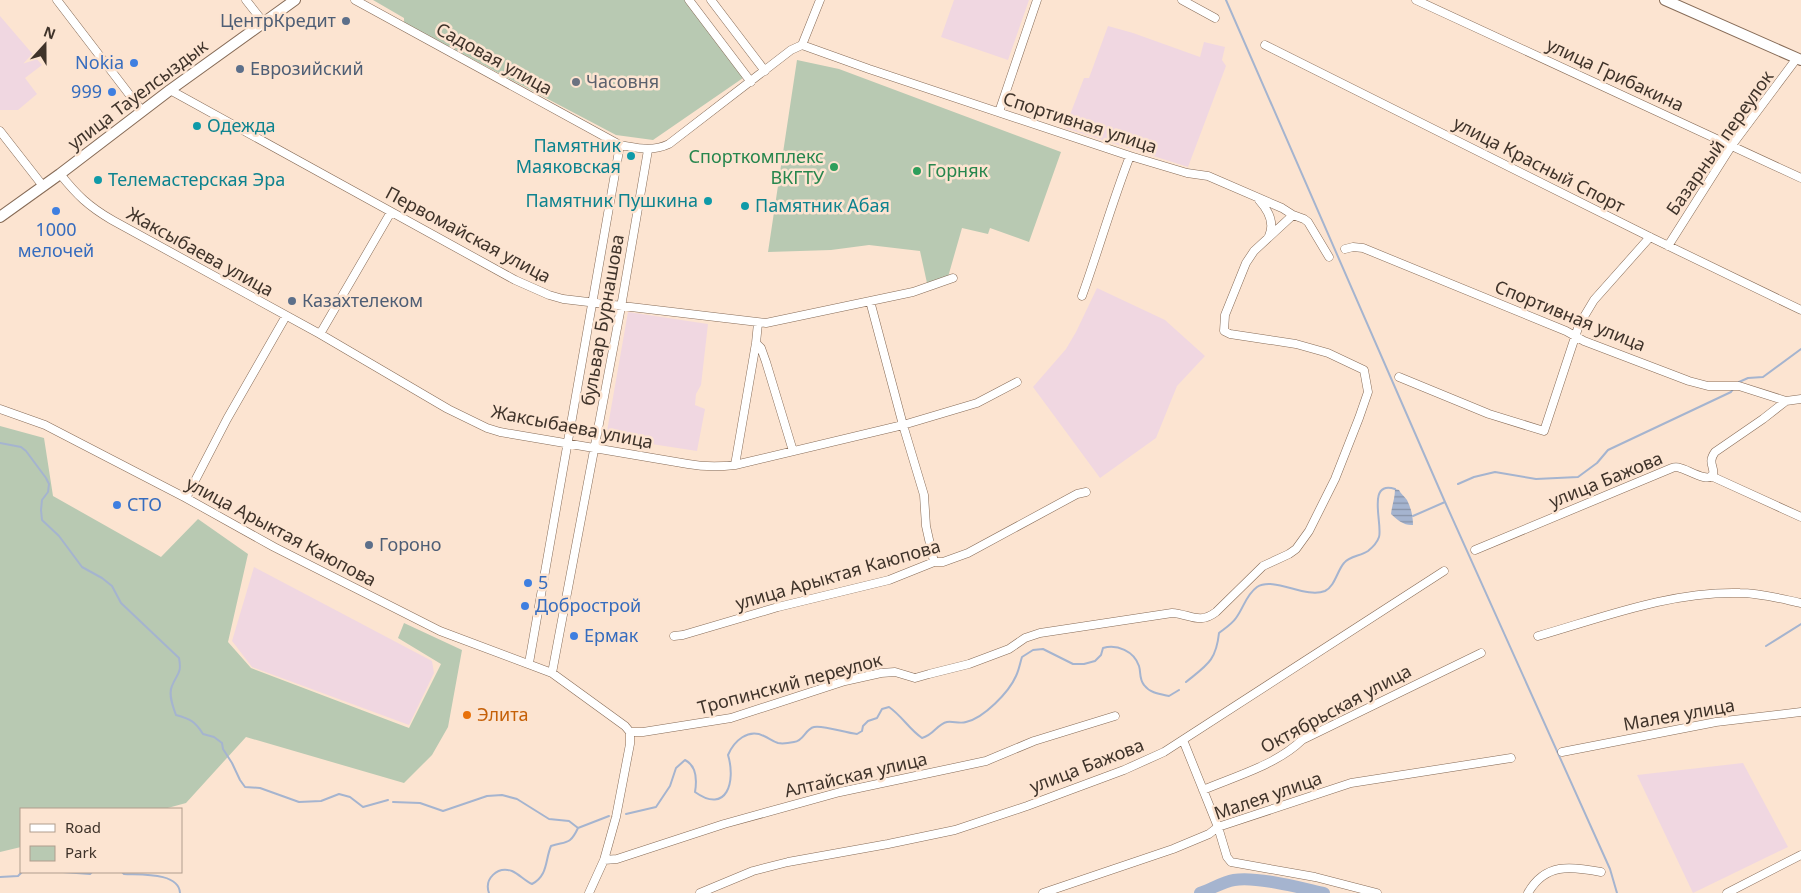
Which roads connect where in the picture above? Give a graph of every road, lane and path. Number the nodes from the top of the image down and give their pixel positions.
1 (57, 0) edge
2 (246, 0) edge
3 (295, 0) edge
4 (355, 0) edge
5 (689, 0) edge
6 (711, 0) edge
7 (820, 0) edge
8 (1037, 0) edge
9 (1182, 0) edge
10 (1416, 0) edge
11 (1665, 0) edge
12 (1215, 18) dead end
13 (264, 23) junction
14 (802, 45) junction
15 (1264, 45) dead end
16 (1799, 59) edge
17 (764, 71) junction
18 (751, 82) junction
19 (170, 90) junction
20 (142, 111) junction
21 (999, 112) junction
22 (0, 131) edge
23 (620, 145) junction
24 (1732, 146) junction
25 (648, 150) junction
26 (1130, 156) junction
27 (60, 174) junction
28 (1801, 178) edge
29 (43, 186) junction
30 (1258, 198) junction
31 (391, 212) junction
32 (1293, 215) junction
33 (0, 217) edge
34 (1269, 236) junction
35 (1650, 237) junction
36 (1668, 246) junction
37 (1345, 248) dead end
38 (1329, 257) dead end
39 (953, 278) dead end
40 (1082, 296) dead end
41 (870, 301) junction
42 (591, 303) junction
43 (621, 307) junction
44 (1801, 310) edge
45 (286, 316) junction
46 (758, 323) junction
47 (320, 334) junction
48 (1575, 336) junction
49 (756, 343) junction
50 (1399, 377) dead end
51 (1017, 382) dead end
52 (1801, 399) edge
53 (1786, 401) junction
54 (0, 409) edge
55 (903, 424) junction
56 (568, 444) junction
57 (595, 448) junction
58 (793, 451) junction
59 (735, 465) junction
60 (1711, 476) junction
61 (1086, 492) dead end
62 (186, 498) junction
63 (1801, 517) edge
64 (1475, 550) dead end
65 (934, 562) junction
66 (1444, 571) dead end
67 (1801, 603) edge
68 (674, 636) dead end
69 (1538, 636) dead end
70 (1482, 653) dead end
71 (529, 663) junction
72 (552, 673) junction
73 (1801, 712) edge
74 (1115, 716) dead end
75 (630, 732) junction
76 (1183, 740) junction
77 (1562, 752) dead end
78 (1511, 758) dead end
79 (1203, 790) junction
80 (1218, 827) junction
81 (1801, 855) edge
82 (604, 860) junction
83 (1601, 872) dead end
84 (589, 893) edge
85 (700, 893) edge
86 (1043, 893) edge
87 (1376, 893) edge
88 (1528, 893) edge
89 (1726, 893) edge

1 - 20 street
2 - 13 street
3 - 13 street, улица Тауелсыздык
4 - 23 street, Садовая улица
5 - 18 street
6 - 17 street
7 - 14 street
8 - 21 street
9 - 12 street
10 - 24 street, улица Грибакина
11 - 16 street
13 - 19 street, улица Тауелсыздык
14 - 17 street
14 - 21 street, Спортивная улица
15 - 35 street, улица Красный Спорт
16 - 24 street, Базарный переулок
17 - 18 street
18 - 25 street
19 - 20 street, улица Тауелсыздык
19 - 31 street, Первомайская улица
20 - 27 street, улица Тауелсыздык
21 - 26 street, Спортивная улица
22 - 29 street
23 - 25 street, Садовая улица
23 - 42 street, бульвар Бурнашова
24 - 28 street, улица Грибакина
24 - 36 street, Базарный переулок
25 - 43 street, бульвар Бурнашова
26 - 30 street, Спортивная улица
26 - 40 street
27 - 29 street, улица Тауелсыздык
27 - 45 street, Жаксыбаева улица
29 - 33 street, улица Тауелсыздык
30 - 32 street, Спортивная улица
30 - 34 street
31 - 42 street, Первомайская улица
31 - 47 street
32 - 34 street
32 - 38 street, Спортивная улица
34 - 75 street, Тропинский переулок
35 - 36 street, улица Красный Спорт
35 - 48 street
36 - 44 street, улица Красный Спорт
37 - 48 street, Спортивная улица
39 - 41 street, Первомайская улица
41 - 46 street, Первомайская улица
41 - 55 street
42 - 43 street, Первомайская улица
42 - 56 street, бульвар Бурнашова
43 - 46 street, Первомайская улица
43 - 57 street, бульвар Бурнашова
45 - 47 street, Жаксыбаева улица
45 - 62 street
46 - 49 street
47 - 56 street, Жаксыбаева улица
48 - 50 street
48 - 53 street, Спортивная улица
49 - 58 street
49 - 59 street
51 - 55 street, Жаксыбаева улица
52 - 53 street
53 - 60 street
54 - 62 street, улица Арыктая Каюпова
55 - 58 street, Жаксыбаева улица
55 - 65 street
56 - 57 street, Жаксыбаева улица
56 - 71 street, бульвар Бурнашова
57 - 59 street, Жаксыбаева улица
57 - 72 street, бульвар Бурнашова
58 - 59 street, Жаксыбаева улица
60 - 63 street, улица Бажова
60 - 64 street, улица Бажова
61 - 65 street, улица Арыктая Каюпова
62 - 71 street, улица Арыктая Каюпова
65 - 68 street, улица Арыктая Каюпова
66 - 76 street, улица Бажова
67 - 69 street
70 - 79 street, Октябрьская улица
71 - 72 street, улица Арыктая Каюпова
72 - 75 street, улица Арыктая Каюпова
73 - 77 street, Малея улица
74 - 82 street, Алтайская улица
75 - 82 street
76 - 79 street
76 - 85 street, улица Бажова
78 - 80 street, Малея улица
79 - 80 street
80 - 86 street, Малея улица
80 - 87 street
81 - 89 street
82 - 84 street
83 - 88 street

